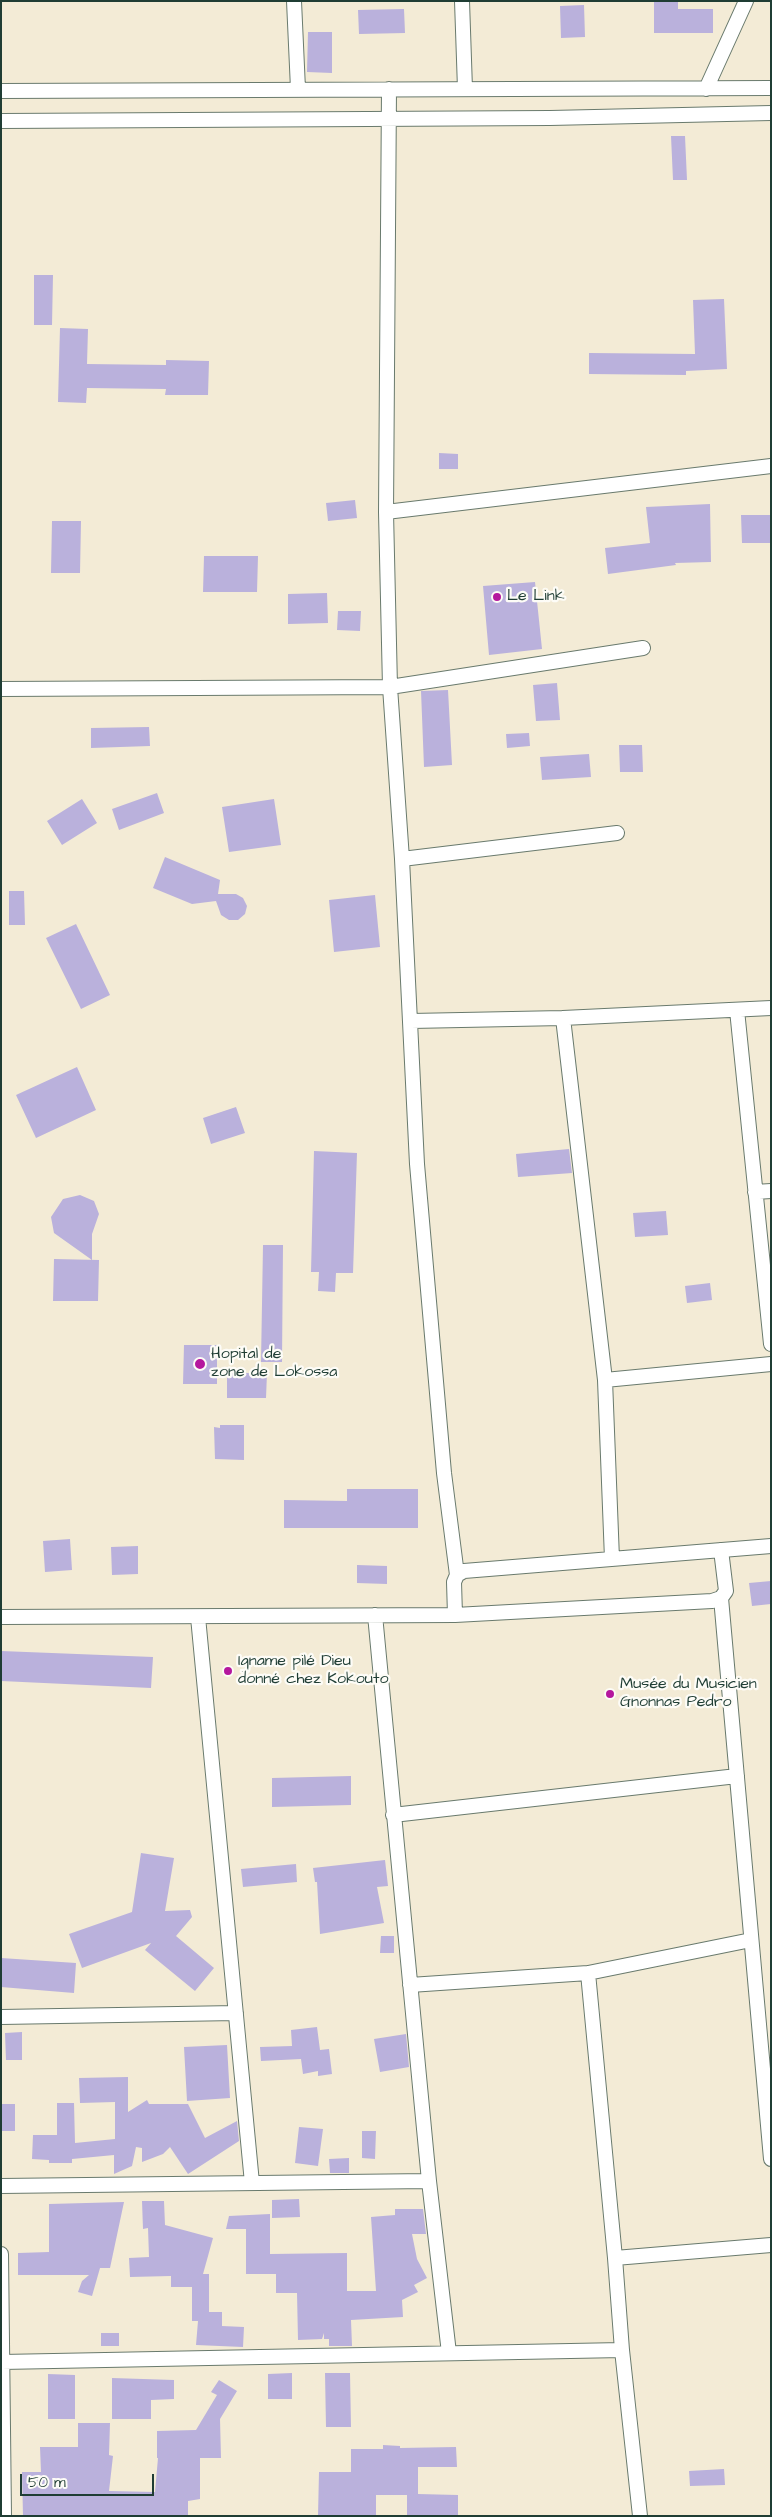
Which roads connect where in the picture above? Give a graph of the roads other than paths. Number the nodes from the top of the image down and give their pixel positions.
1 (294, 1) edge
2 (462, 1) edge
3 (746, 1) edge
4 (465, 88) junction
5 (706, 88) junction
6 (771, 88) edge
7 (298, 89) junction
8 (388, 89) junction
9 (1, 91) edge
10 (771, 114) edge
11 (388, 118) junction
12 (1, 121) edge
13 (771, 466) edge
14 (386, 512) junction
15 (643, 648) dead end
16 (390, 687) junction
17 (1, 689) edge
18 (617, 833) dead end
19 (402, 859) junction
20 (771, 1008) edge
21 (737, 1010) junction
22 (563, 1018) junction
23 (411, 1021) junction
24 (771, 1190) edge
25 (754, 1192) junction
26 (771, 1344) edge
27 (771, 1364) edge
28 (605, 1380) junction
29 (771, 1546) edge
30 (721, 1550) junction
31 (612, 1559) junction
32 (458, 1575) junction
33 (721, 1598) junction
34 (375, 1615) junction
35 (455, 1615) junction
36 (1, 1616) edge
37 (198, 1617) junction
38 (737, 1776) junction
39 (393, 1815) junction
40 (751, 1940) junction
41 (588, 1973) junction
42 (410, 1985) junction
43 (236, 2013) junction
44 (1, 2017) edge
45 (768, 2085) edge
46 (771, 2159) edge
47 (429, 2181) junction
48 (252, 2183) junction
49 (1, 2186) edge
50 (771, 2246) edge
51 (1, 2254) edge
52 (616, 2258) junction
53 (622, 2350) junction
54 (448, 2353) junction
55 (2, 2362) edge
56 (2, 2438) edge
57 (4, 2516) edge
58 (640, 2516) edge

1 - 7 street
2 - 4 street
3 - 5 street
4 - 5 street
4 - 8 street
5 - 6 street
7 - 8 street
7 - 9 street
8 - 11 street
10 - 11 street
11 - 12 street
11 - 14 street
13 - 14 street
14 - 16 street
15 - 16 street
16 - 17 street
16 - 19 street
18 - 19 street
19 - 23 street
20 - 21 street
21 - 22 street
21 - 25 street
22 - 23 street
22 - 28 street
23 - 32 street
24 - 25 street
25 - 26 street
27 - 28 street
28 - 31 street
29 - 30 street
30 - 31 street
30 - 33 street
31 - 32 street
32 - 35 street
33 - 35 street
33 - 38 street
34 - 35 street
34 - 37 street
34 - 39 street
36 - 37 street
37 - 43 street
38 - 39 street
38 - 40 street
39 - 42 street
40 - 41 street
40 - 45 street
41 - 42 street
41 - 52 street
42 - 47 street
43 - 44 street
43 - 48 street
45 - 46 street
47 - 48 street
47 - 54 street
48 - 49 street
50 - 52 street
51 - 55 street
52 - 53 street
53 - 54 street
53 - 58 street
54 - 55 street
55 - 56 street
56 - 57 street

